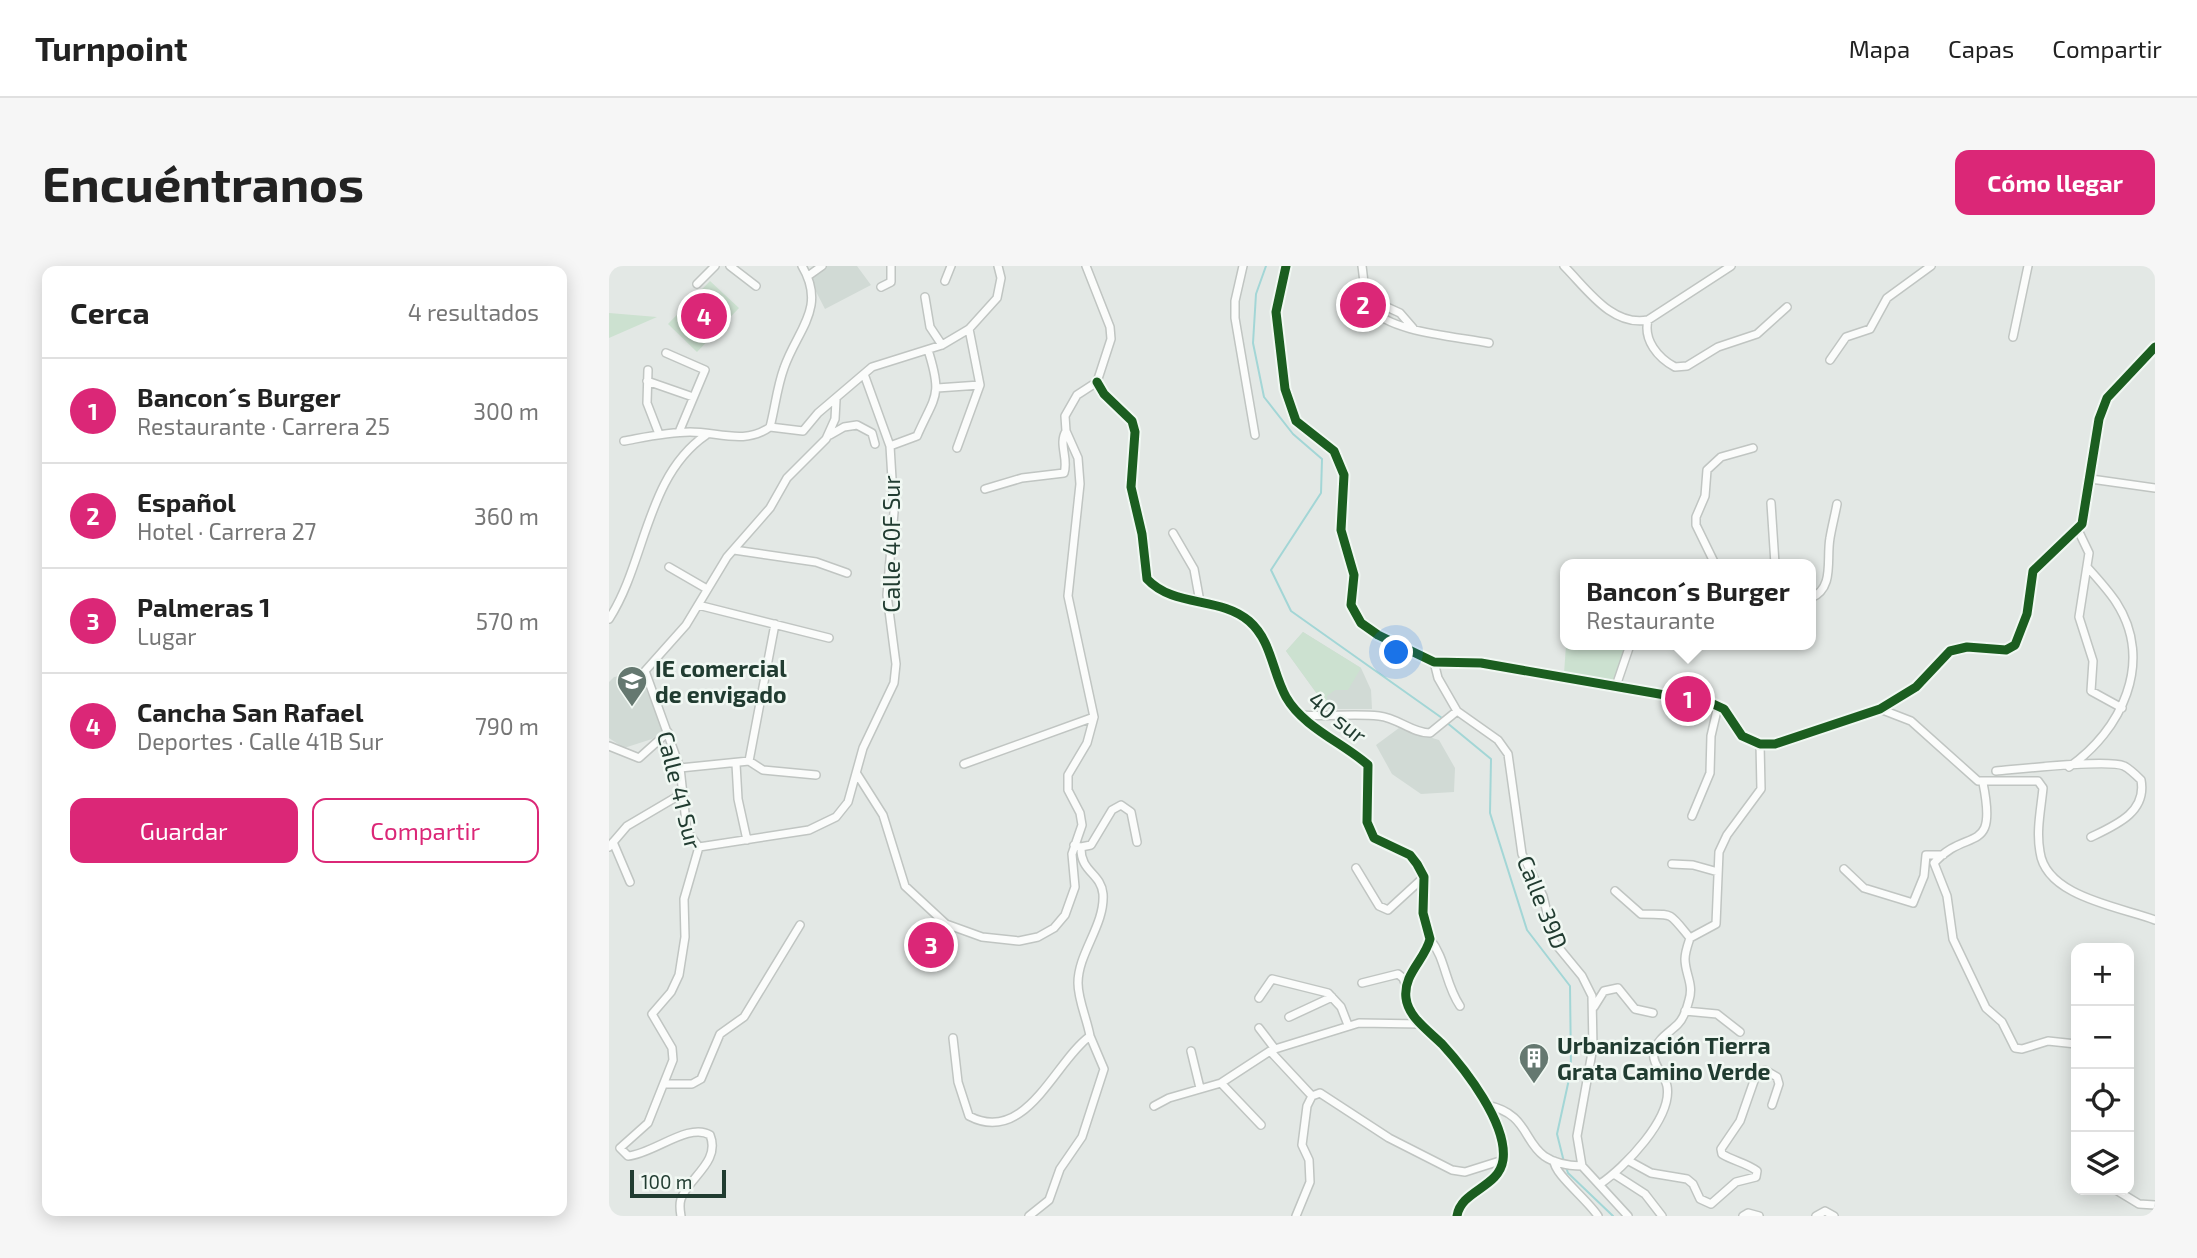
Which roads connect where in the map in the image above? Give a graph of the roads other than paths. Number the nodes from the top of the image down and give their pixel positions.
1 (715, 266) edge
2 (730, 266) edge
3 (803, 266) edge
4 (821, 266) edge
5 (891, 266) edge
6 (951, 266) edge
7 (998, 266) edge
8 (1086, 266) edge
9 (1243, 266) edge
10 (1286, 266) edge
11 (1361, 266) edge
12 (1564, 266) edge
13 (1731, 266) edge
14 (1931, 266) edge
15 (2028, 266) edge
16 (808, 276) junction
17 (945, 281) dead end
18 (697, 284) dead end
19 (756, 286) dead end
20 (881, 287) dead end
21 (925, 297) dead end
22 (1367, 299) junction
23 (1787, 307) dead end
24 (1648, 320) junction
25 (1413, 328) junction
26 (969, 329) junction
27 (2013, 337) dead end
28 (1489, 342) dead end
29 (942, 345) junction
30 (2155, 347) edge
31 (928, 350) junction
32 (666, 353) dead end
33 (1830, 360) dead end
34 (648, 370) dead end
35 (864, 374) junction
36 (647, 381) junction
37 (1097, 382) junction
38 (981, 385) junction
39 (937, 387) junction
40 (693, 397) junction
41 (836, 400) junction
42 (770, 427) junction
43 (1066, 431) junction
44 (679, 432) junction
45 (660, 434) junction
46 (706, 435) junction
47 (1255, 435) dead end
48 (826, 439) junction
49 (624, 441) dead end
50 (875, 444) dead end
51 (890, 446) junction
52 (957, 448) dead end
53 (1753, 448) dead end
54 (2091, 479) junction
55 (2155, 488) edge
56 (985, 489) dead end
57 (1771, 502) dead end
58 (1837, 504) dead end
59 (2078, 530) junction
60 (1173, 533) dead end
61 (734, 550) junction
62 (1713, 559) edge
63 (1775, 559) edge
64 (669, 567) dead end
65 (2088, 568) junction
66 (847, 573) dead end
67 (707, 589) junction
68 (1816, 596) edge
69 (1200, 602) junction
70 (698, 605) junction
71 (609, 620) edge
72 (775, 624) junction
73 (829, 638) dead end
74 (1628, 650) edge
75 (1434, 663) junction
76 (1616, 686) junction
77 (1718, 706) junction
78 (2122, 708) junction
79 (1880, 709) junction
80 (1457, 711) junction
81 (1303, 715) junction
82 (1094, 717) junction
83 (668, 732) junction
84 (1760, 744) junction
85 (609, 746) edge
86 (2092, 751) junction
87 (749, 761) junction
88 (736, 764) junction
89 (964, 764) dead end
90 (2096, 764) junction
91 (2069, 767) junction
92 (680, 768) junction
93 (1996, 771) dead end
94 (857, 774) junction
95 (816, 775) dead end
96 (1983, 783) junction
97 (683, 793) junction
98 (1692, 816) dead end
99 (2091, 837) dead end
100 (747, 840) junction
101 (1137, 842) dead end
102 (611, 844) edge
103 (1078, 846) junction
104 (699, 847) junction
105 (1943, 855) junction
106 (1672, 864) dead end
107 (1356, 868) dead end
108 (1843, 869) dead end
109 (1718, 872) junction
110 (1424, 877) junction
111 (630, 882) dead end
112 (1615, 891) dead end
113 (2155, 920) edge
114 (800, 925) dead end
115 (1690, 938) junction
116 (1430, 939) junction
117 (1362, 984) dead end
118 (1406, 987) junction
119 (1332, 997) junction
120 (1259, 998) dead end
121 (1460, 1006) dead end
122 (1593, 1007) junction
123 (1685, 1011) junction
124 (1653, 1013) dead end
125 (1289, 1017) dead end
126 (1421, 1024) junction
127 (1348, 1025) junction
128 (1259, 1028) dead end
129 (1740, 1032) dead end
130 (1090, 1036) junction
131 (953, 1038) dead end
132 (2071, 1043) edge
133 (1272, 1050) junction
134 (1191, 1051) dead end
135 (1221, 1083) junction
136 (664, 1084) junction
137 (1200, 1088) junction
138 (1312, 1096) junction
139 (1486, 1105) junction
140 (1772, 1105) dead end
141 (1154, 1106) dead end
142 (1261, 1125) dead end
143 (1503, 1160) junction
144 (1629, 1161) junction
145 (1556, 1162) junction
146 (1582, 1166) junction
147 (1614, 1174) junction
148 (1600, 1184) junction
149 (2124, 1195) edge
150 (2155, 1205) edge
151 (681, 1216) edge
152 (1029, 1216) edge
153 (1296, 1216) edge
154 (1457, 1216) edge
155 (1598, 1216) edge
156 (1628, 1216) edge
157 (1663, 1216) edge
158 (1743, 1216) edge
159 (1759, 1216) edge
160 (1816, 1216) edge
161 (1834, 1216) edge

1 - 18 street
2 - 19 street
3 - 16 street
4 - 16 street
5 - 20 street
6 - 17 street
7 - 26 street
8 - 37 street
9 - 47 street
10 - 75 street
11 - 22 street
12 - 24 street
13 - 24 street
14 - 33 street
15 - 27 street
16 - 42 street
21 - 29 street
22 - 25 street
22 - 25 street
23 - 24 street
25 - 28 street
26 - 29 street
26 - 38 street
29 - 31 street
30 - 54 street
31 - 35 street
31 - 39 street
32 - 40 street
34 - 36 street
35 - 41 street
35 - 51 street, Calle 40F Sur
36 - 40 street
36 - 45 street
37 - 43 street
37 - 69 street, 40 sur
38 - 39 street
38 - 52 street
39 - 51 street
40 - 44 street
41 - 42 street
41 - 48 street, Calle 41 Sur
42 - 46 street
43 - 56 street
43 - 82 street
44 - 45 street
44 - 46 street
45 - 49 street
46 - 71 street
48 - 50 street
48 - 61 street, Calle 41 Sur
51 - 94 street, Calle 40F Sur
53 - 62 street
54 - 55 street
54 - 59 street
57 - 63 street
58 - 68 street
59 - 65 street
59 - 79 street
60 - 69 street
61 - 66 street
61 - 67 street, Calle 41 Sur
64 - 67 street
65 - 78 street
65 - 78 street
67 - 70 street, Calle 41 Sur
69 - 81 street, 40 sur
70 - 72 street
70 - 83 street, Calle 41 Sur
72 - 73 street
72 - 87 street
74 - 76 street
75 - 76 street
75 - 80 street
76 - 77 street
77 - 84 street
77 - 98 street
78 - 86 street
79 - 84 street
79 - 96 street
80 - 81 street
80 - 122 street, Calle 39D
81 - 110 street, 40 sur
82 - 89 street
82 - 103 street
83 - 85 street
83 - 92 street, Calle 41 Sur
84 - 109 street
86 - 90 street
86 - 91 street
87 - 88 street
87 - 95 street
88 - 92 street
88 - 100 street
90 - 91 street
90 - 99 street
91 - 93 street
92 - 97 street, Calle 41 Sur
94 - 100 street, Calle 40F Sur
94 - 103 street
96 - 105 street
96 - 113 street
97 - 102 street
97 - 104 street, Calle 41 Sur
100 - 104 street
101 - 103 street
102 - 111 street
103 - 130 street
104 - 136 street, Calle 41 Sur
105 - 108 street
105 - 132 street
106 - 109 street
107 - 110 street
109 - 115 street
110 - 116 street
112 - 115 street
114 - 136 street
115 - 123 street
116 - 118 street
116 - 121 street
117 - 118 street
118 - 126 street
119 - 120 street
119 - 125 street
119 - 127 street
122 - 124 street
122 - 146 street, Calle 39D
123 - 129 street
123 - 144 street
126 - 127 street
126 - 139 street
127 - 133 street
128 - 133 street
130 - 131 street
130 - 152 street
133 - 135 street
133 - 138 street
134 - 137 street
135 - 137 street
135 - 142 street
136 - 151 street, Calle 41 Sur
137 - 141 street
138 - 143 street
138 - 153 street
139 - 143 street
139 - 145 street
140 - 144 street
143 - 154 street
144 - 147 street
145 - 146 street
145 - 155 street
146 - 148 street
147 - 148 street
147 - 157 street
148 - 156 street
149 - 150 street
158 - 159 street
160 - 161 street

